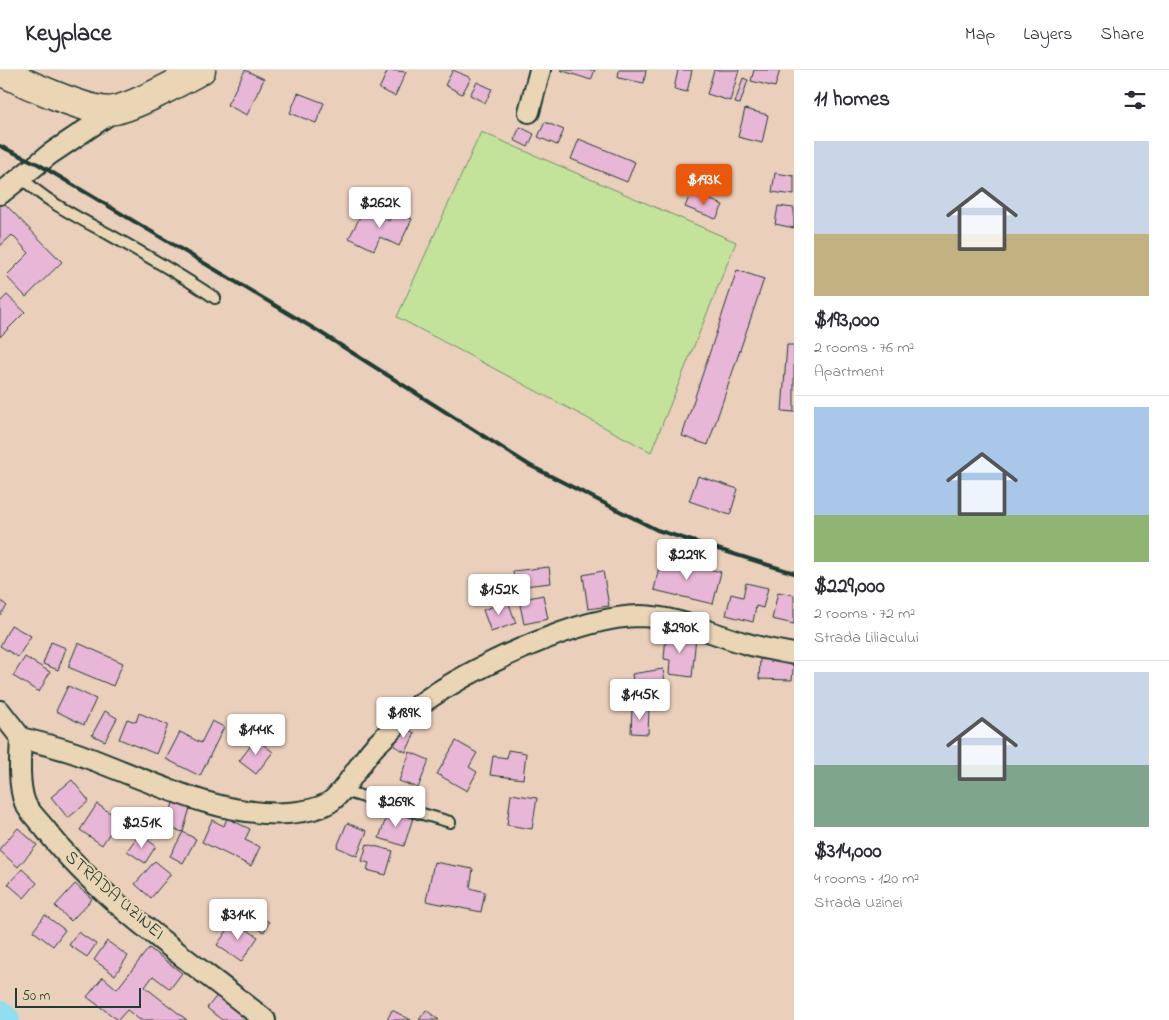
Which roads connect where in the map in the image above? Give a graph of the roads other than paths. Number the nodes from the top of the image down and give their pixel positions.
1 (201, 70) edge
2 (540, 70) edge
3 (0, 71) edge
4 (114, 111) junction
5 (529, 112) dead end
6 (21, 177) junction
7 (0, 194) edge
8 (215, 298) dead end
9 (794, 654) edge
10 (0, 711) edge
11 (21, 738) junction
12 (340, 790) junction
13 (450, 822) dead end
14 (265, 1020) edge

1 - 4 street
2 - 5 street
3 - 4 street
4 - 6 street
6 - 7 street
6 - 8 lane
9 - 12 street
10 - 11 street
11 - 12 street
11 - 14 street, STRADA UZINEI
12 - 13 lane

